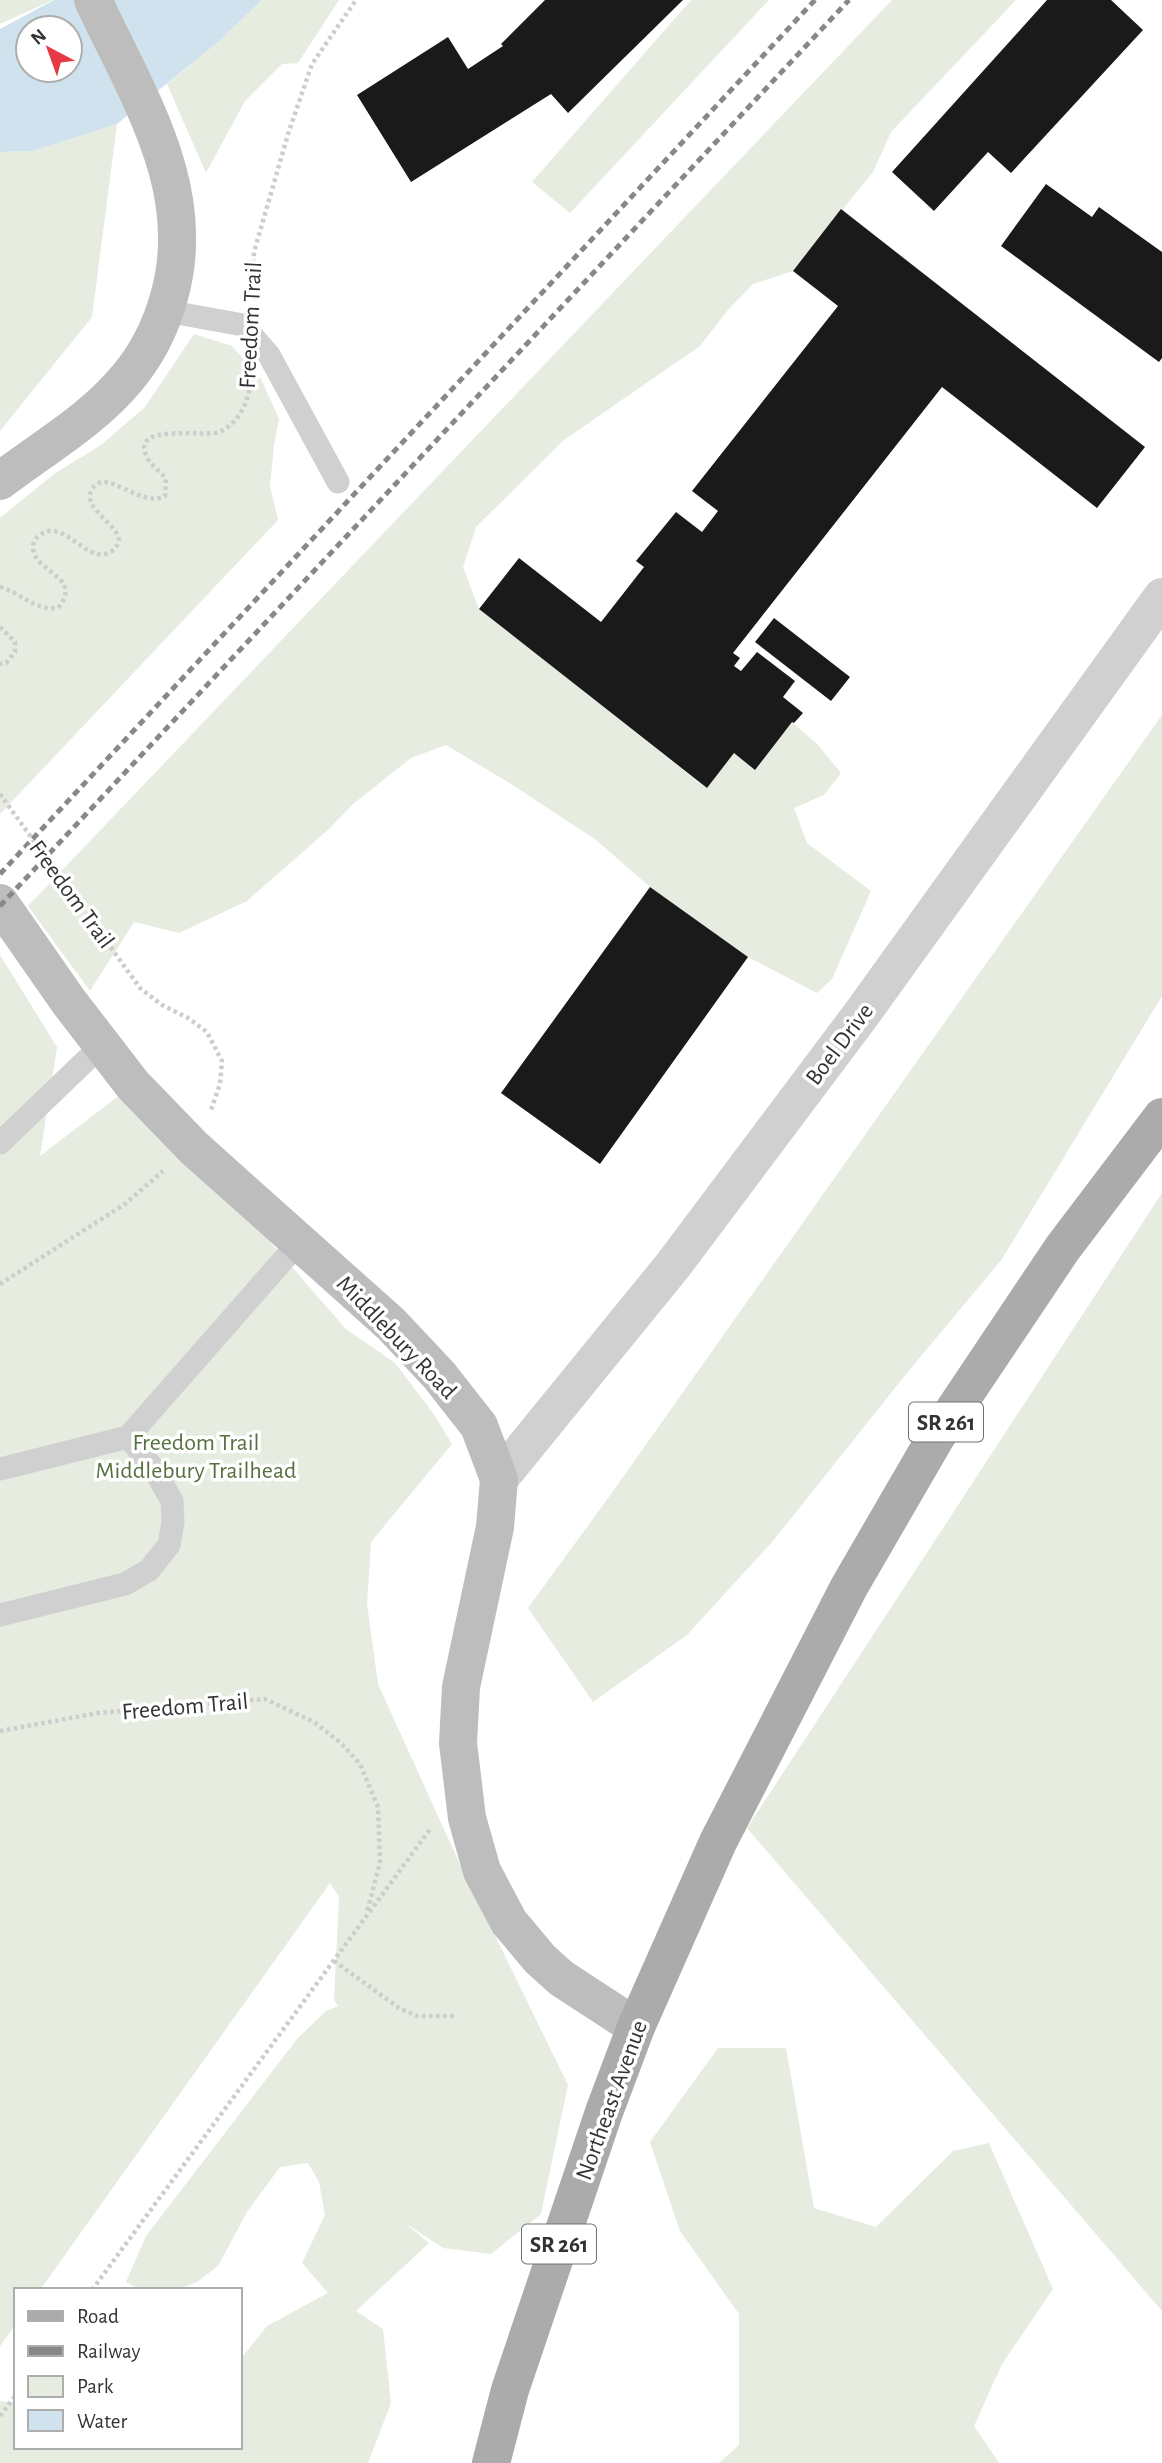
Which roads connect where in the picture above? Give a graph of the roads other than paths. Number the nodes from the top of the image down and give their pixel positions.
1 (93, 0) edge
2 (166, 311) junction
3 (0, 481) edge
4 (338, 482) dead end
5 (1162, 597) edge
6 (0, 903) edge
7 (101, 1046) junction
8 (1162, 1117) edge
9 (0, 1143) edge
10 (300, 1241) junction
11 (128, 1437) junction
12 (0, 1469) edge
13 (499, 1479) junction
14 (0, 1615) edge
15 (636, 2027) junction
16 (491, 2463) edge

1 - 2 street
2 - 3 street
2 - 4 lane
5 - 13 street, Boel Drive
6 - 7 street, Middlebury Road
7 - 9 lane
7 - 10 street, Middlebury Road
8 - 15 main road, Northeast Avenue / SR 261
10 - 11 lane
10 - 13 street, Middlebury Road
11 - 12 lane
11 - 14 lane
13 - 15 street, Middlebury Road
15 - 16 main road, Northeast Avenue / SR 261

